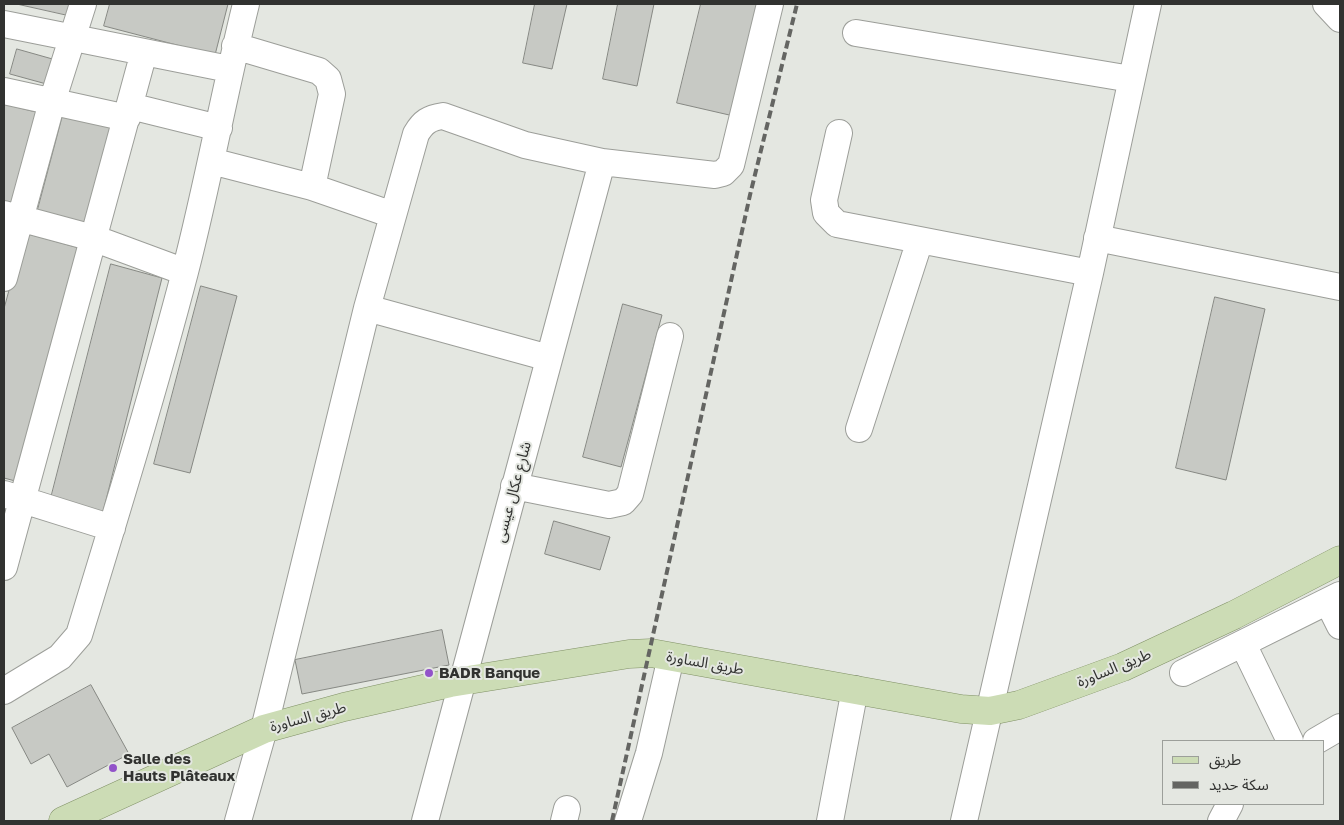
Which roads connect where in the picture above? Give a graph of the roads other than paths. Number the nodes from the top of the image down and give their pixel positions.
1 (83, 4) edge
2 (246, 4) edge
3 (770, 4) edge
4 (1148, 4) edge
5 (1326, 4) edge
6 (1340, 19) edge
7 (4, 24) edge
8 (856, 33) dead end
9 (74, 37) junction
10 (144, 52) junction
11 (232, 58) junction
12 (1132, 79) junction
13 (4, 91) edge
14 (52, 102) junction
15 (129, 112) junction
16 (219, 128) junction
17 (838, 133) dead end
18 (212, 161) junction
19 (602, 162) junction
20 (312, 186) junction
21 (393, 215) junction
22 (11, 216) edge
23 (93, 238) junction
24 (1097, 238) junction
25 (920, 240) junction
26 (185, 272) junction
27 (1090, 273) junction
28 (4, 278) edge
29 (1340, 287) edge
30 (367, 308) junction
31 (670, 336) dead end
32 (549, 358) junction
33 (859, 429) dead end
34 (514, 486) junction
35 (13, 496) edge
36 (112, 528) junction
37 (1340, 560) edge
38 (4, 567) edge
39 (1334, 598) edge
40 (1340, 626) edge
41 (1244, 644) junction
42 (671, 657) junction
43 (1183, 673) dead end
44 (464, 681) junction
45 (855, 689) junction
46 (4, 691) edge
47 (990, 710) junction
48 (1340, 727) edge
49 (264, 729) junction
50 (1290, 740) edge
51 (1318, 740) edge
52 (1229, 805) edge
53 (63, 821) edge
54 (238, 821) edge
55 (425, 821) edge
56 (628, 821) edge
57 (830, 821) edge
58 (964, 821) edge
59 (1221, 821) edge

1 - 9 street
2 - 11 street
3 - 19 street
4 - 12 street
5 - 6 street
7 - 9 street
8 - 12 street
9 - 10 street
9 - 14 street
10 - 11 street
10 - 15 street
11 - 16 street
11 - 20 street
12 - 24 street
13 - 14 street
14 - 15 street
14 - 22 street
15 - 16 street
15 - 23 street
16 - 18 street
17 - 25 street
18 - 20 street
18 - 26 street
19 - 21 street
19 - 32 street, شارع عكال عيسى
20 - 21 street
21 - 30 street
22 - 23 street
22 - 28 street
23 - 26 street
23 - 35 street
24 - 27 street
24 - 29 street
25 - 27 street
25 - 33 street
26 - 36 street
27 - 47 street
30 - 32 street
30 - 49 street
31 - 34 street
32 - 34 street, شارع عكال عيسى
34 - 44 street, شارع عكال عيسى
35 - 36 street
35 - 38 street
36 - 46 street
37 - 47 main road, طريق الساورة
39 - 40 street
39 - 41 street
41 - 43 street
41 - 50 street
42 - 44 main road, طريق الساورة
42 - 45 main road, طريق الساورة
42 - 56 street
44 - 49 main road, طريق الساورة
44 - 55 street, شارع عكال عيسى
45 - 47 main road, طريق الساورة
45 - 57 street
47 - 58 street
48 - 51 street
49 - 53 main road, طريق الساورة
49 - 54 street
52 - 59 street

